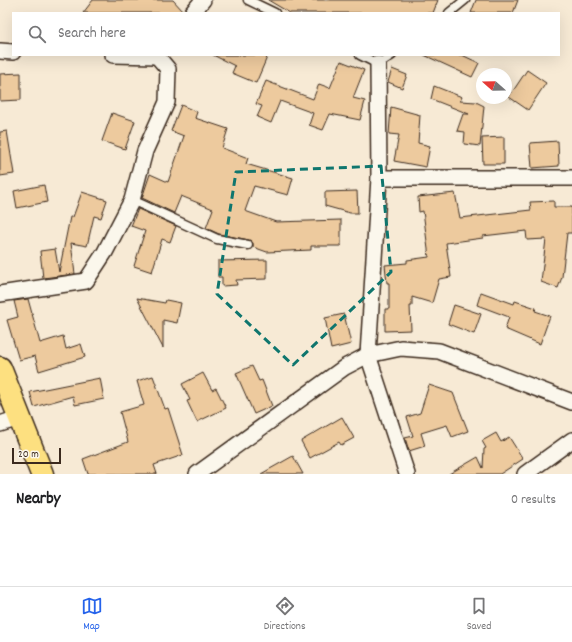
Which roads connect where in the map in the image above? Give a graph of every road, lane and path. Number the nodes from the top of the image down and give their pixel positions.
1 (202, 0) edge
2 (248, 0) edge
3 (464, 0) edge
4 (193, 12) edge
5 (273, 12) edge
6 (450, 12) edge
7 (0, 51) edge
8 (12, 52) edge
9 (158, 56) edge
10 (362, 56) edge
11 (390, 56) edge
12 (378, 64) junction
13 (379, 178) junction
14 (572, 178) edge
15 (132, 200) junction
16 (248, 245) dead end
17 (0, 294) edge
18 (368, 355) junction
19 (0, 368) edge
20 (572, 402) edge
21 (9, 421) edge
22 (572, 440) edge
23 (214, 469) edge
24 (42, 474) edge
25 (197, 474) edge
26 (407, 474) edge
27 (525, 474) edge

1 - 4 street
2 - 5 lane
3 - 6 lane
7 - 8 street
9 - 15 street
10 - 12 lane
11 - 12 lane
12 - 13 street
13 - 14 street
13 - 18 street
15 - 16 lane
15 - 17 street
18 - 20 street
18 - 23 street
18 - 26 street
19 - 21 highway
21 - 24 highway
22 - 27 street
23 - 25 street

